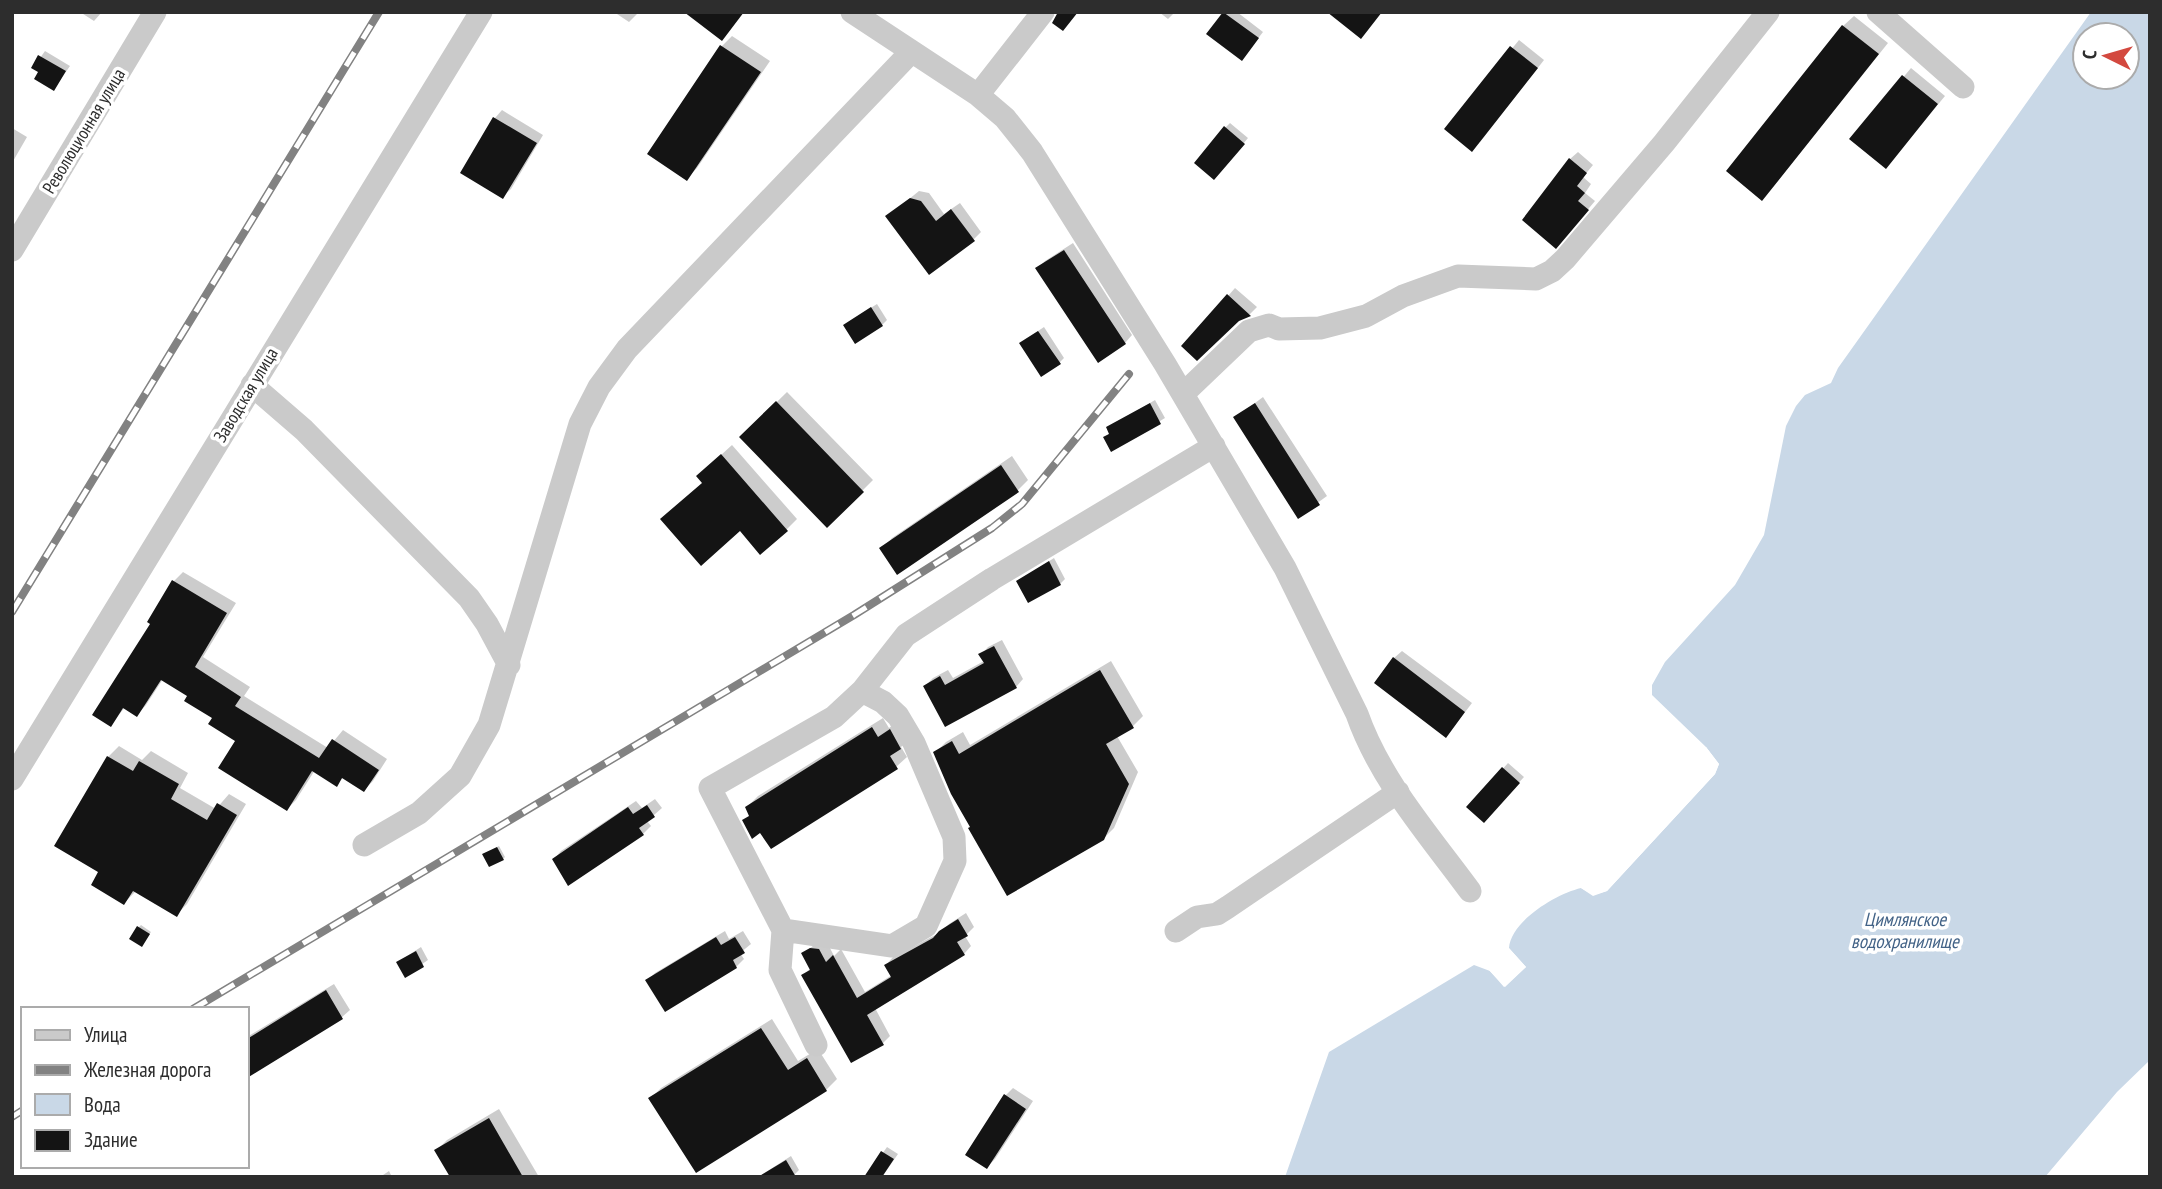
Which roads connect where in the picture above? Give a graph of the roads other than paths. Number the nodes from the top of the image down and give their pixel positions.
1 (155, 12) edge
2 (481, 12) edge
3 (852, 12) edge
4 (1043, 12) edge
5 (1768, 12) edge
6 (1878, 12) edge
7 (911, 52) junction
8 (1964, 87) dead end
9 (978, 95) junction
10 (13, 246) edge
11 (253, 385) junction
12 (1183, 394) junction
13 (1214, 446) junction
14 (509, 665) junction
15 (862, 691) junction
16 (12, 779) edge
17 (1398, 792) junction
18 (364, 845) dead end
19 (1470, 891) dead end
20 (783, 930) junction
21 (1176, 931) dead end
22 (816, 1045) dead end

1 - 10 street, Революционная улица
2 - 11 street, Заводская улица
3 - 7 street
4 - 9 street
5 - 12 street
6 - 8 street
7 - 9 street
7 - 14 street
9 - 12 street
11 - 14 street
11 - 16 street, Заводская улица
12 - 13 street
13 - 15 street
13 - 17 street
14 - 18 street
15 - 20 street
15 - 20 street
17 - 19 street
17 - 21 street
20 - 22 street

